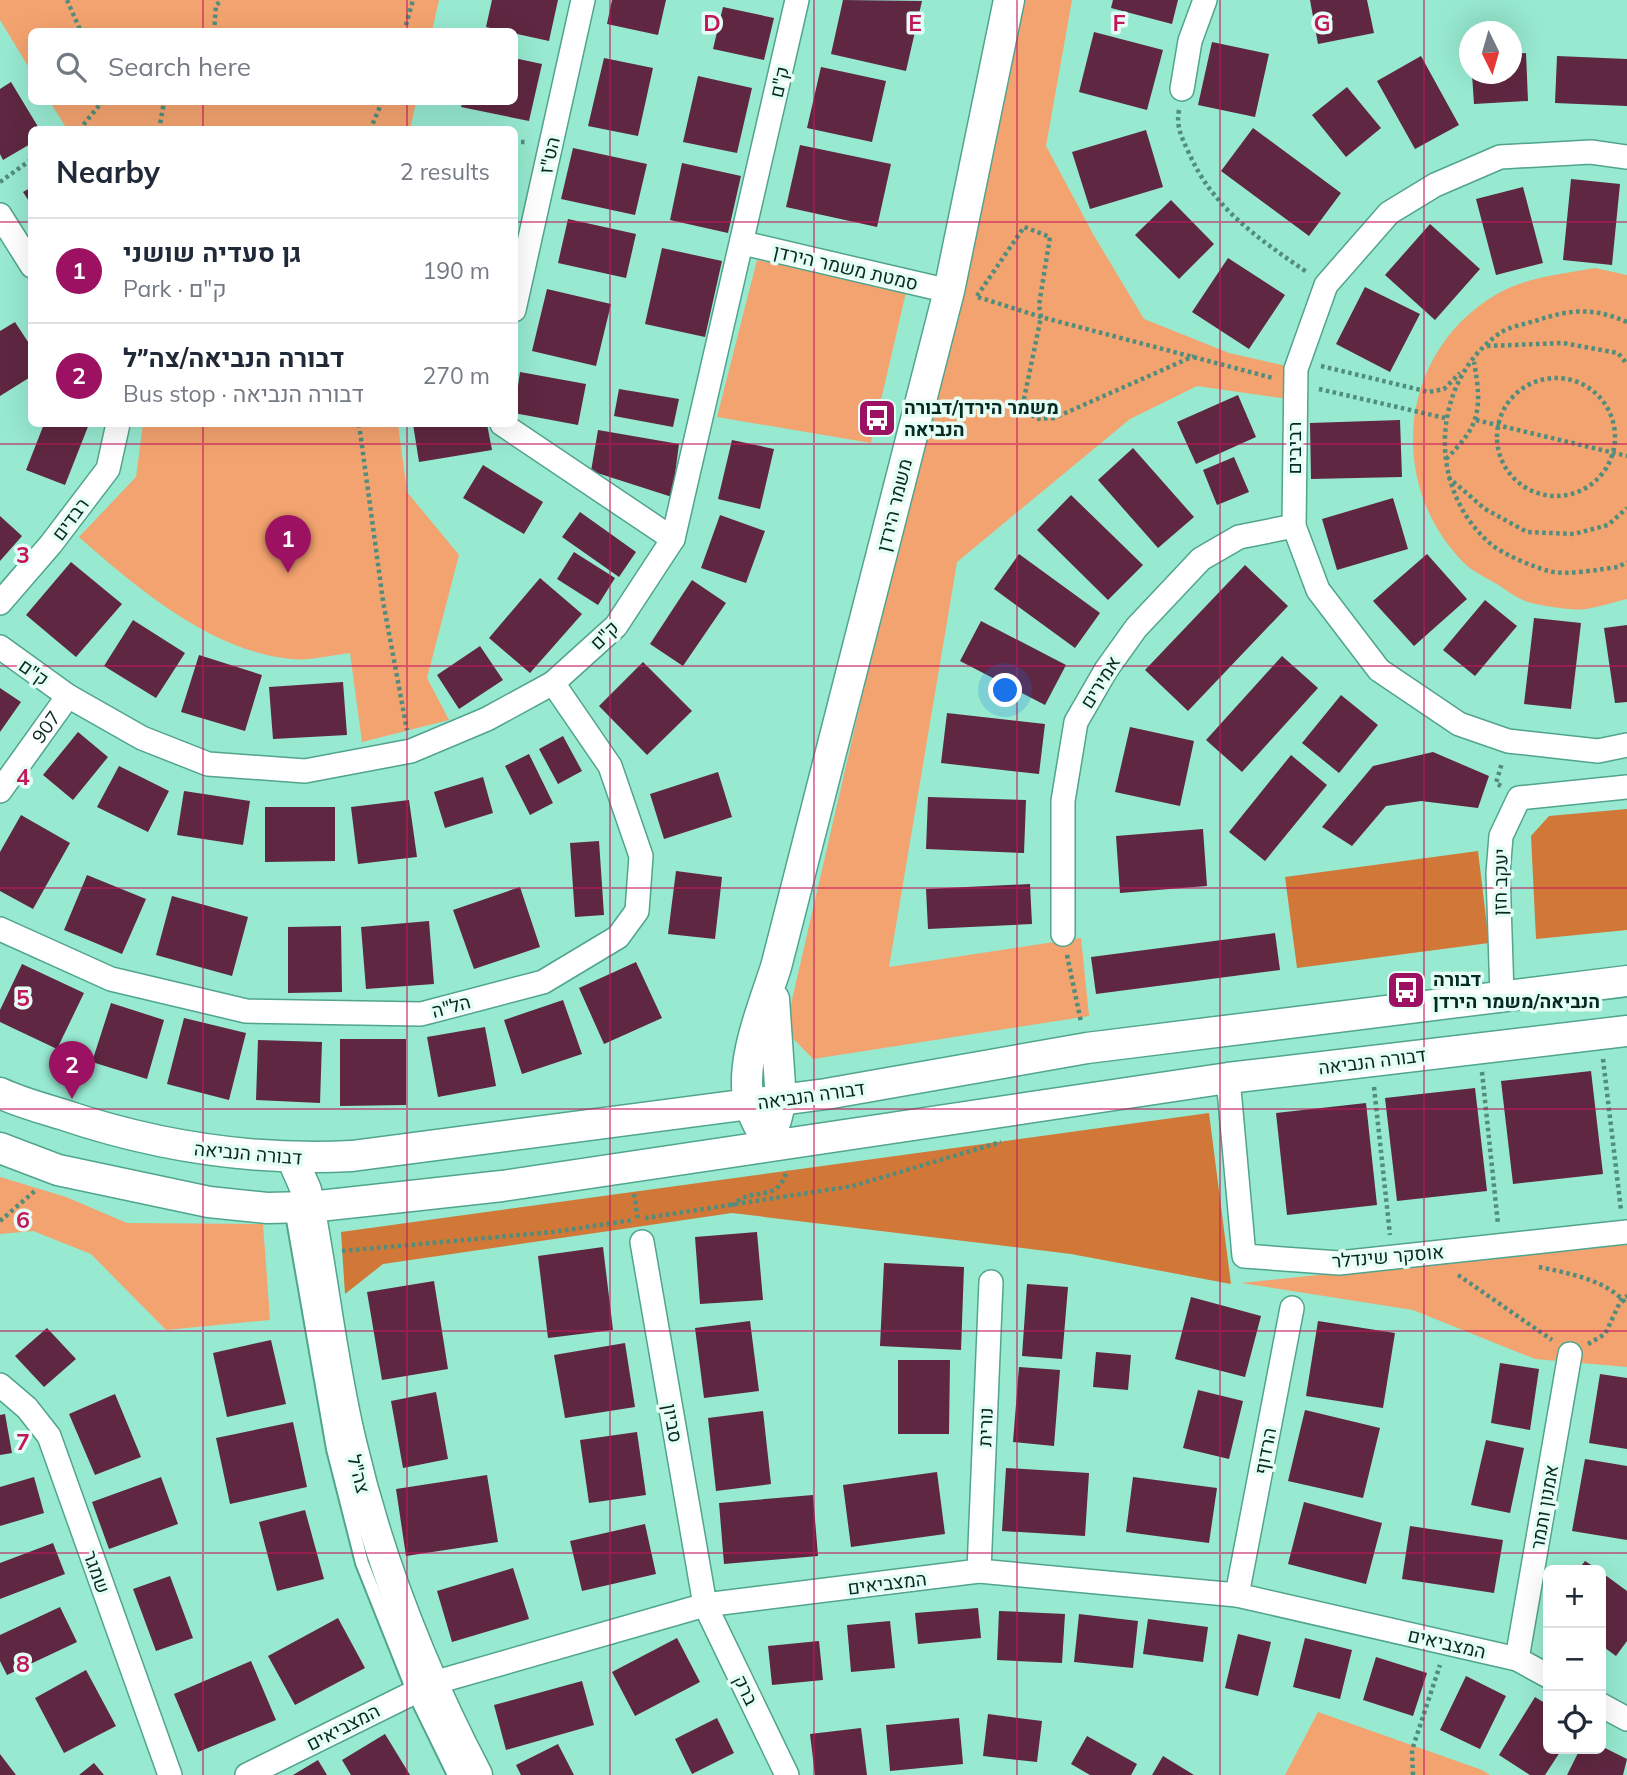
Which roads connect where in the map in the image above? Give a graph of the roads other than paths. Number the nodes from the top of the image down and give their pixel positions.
1 (583, 0) edge
2 (797, 0) edge
3 (1009, 0) edge
4 (1205, 0) edge
5 (1182, 89) road end
6 (1627, 158) edge
7 (0, 215) edge
8 (743, 243) junction
9 (28, 260) edge
10 (949, 290) junction
11 (518, 292) edge
12 (117, 427) edge
13 (506, 427) edge
14 (1294, 526) junction
15 (673, 540) junction
16 (0, 603) edge
17 (0, 647) edge
18 (553, 683) junction
19 (68, 696) junction
20 (1627, 744) edge
21 (1627, 788) edge
22 (0, 791) edge
23 (0, 929) edge
24 (1063, 934) road end
25 (776, 967) junction
26 (1627, 981) edge
27 (1502, 995) junction
28 (1627, 1031) edge
29 (1228, 1078) junction
30 (0, 1093) edge
31 (781, 1100) junction
32 (750, 1104) junction
33 (782, 1143) junction
34 (0, 1148) edge
35 (292, 1158) junction
36 (300, 1208) junction
37 (1625, 1232) edge
38 (642, 1241) road end
39 (991, 1282) dead end
40 (1292, 1308) dead end
41 (1570, 1354) road end
42 (0, 1385) edge
43 (979, 1571) junction
44 (1237, 1595) junction
45 (705, 1605) junction
46 (1517, 1659) junction
47 (1543, 1673) edge
48 (423, 1687) junction
49 (1606, 1708) edge
50 (1627, 1719) edge
51 (170, 1775) edge
52 (247, 1775) edge
53 (454, 1775) edge
54 (477, 1775) edge
55 (787, 1775) edge

1 - 11 street, הט"ז
2 - 8 street, ק"ם
3 - 10 street, משמר הירדן
4 - 5 street
6 - 14 street, רביבים
7 - 9 street
8 - 10 street, סמטת משמר הירדן
8 - 15 street, ק"ם
10 - 25 street, משמר הירדן
12 - 16 street, רבדים
13 - 15 street
14 - 20 street, רביבים
14 - 24 street, אמירים
15 - 18 street, ק"ם
17 - 19 street, ק"ם
18 - 19 street, ק"ם
18 - 23 street, הל"ה
19 - 22 street, 907
21 - 27 street, יעקב חזן
25 - 31 street, משמר הירדן
25 - 32 street, משמר הירדן
26 - 27 street, דבורה הנביאה
27 - 31 street, דבורה הנביאה
28 - 29 street, דבורה הנביאה
29 - 33 street, דבורה הנביאה
29 - 37 street, אוסקר שינדלר
30 - 35 street, דבורה הנביאה
31 - 32 street, דבורה הנביאה
31 - 33 street, משמר הירדן
32 - 33 street, משמר הירדן
32 - 35 street, דבורה הנביאה
33 - 36 street, דבורה הנביאה
34 - 36 street, דבורה הנביאה
35 - 36 street, צה"ל
36 - 48 street, צה"ל
38 - 45 street, סביון
39 - 43 street, נורית
40 - 44 street, הרדוף
41 - 46 street, אמנון ותמר
42 - 51 street, שמגר
43 - 44 street, המצביאים
43 - 45 street, המצביאים
44 - 46 street, המצביאים
45 - 48 street, המצביאים
45 - 55 street, ברק
46 - 47 street, המצביאים
48 - 52 street, המצביאים
48 - 53 lane, צה"ל
48 - 54 street, צה"ל
49 - 50 street

